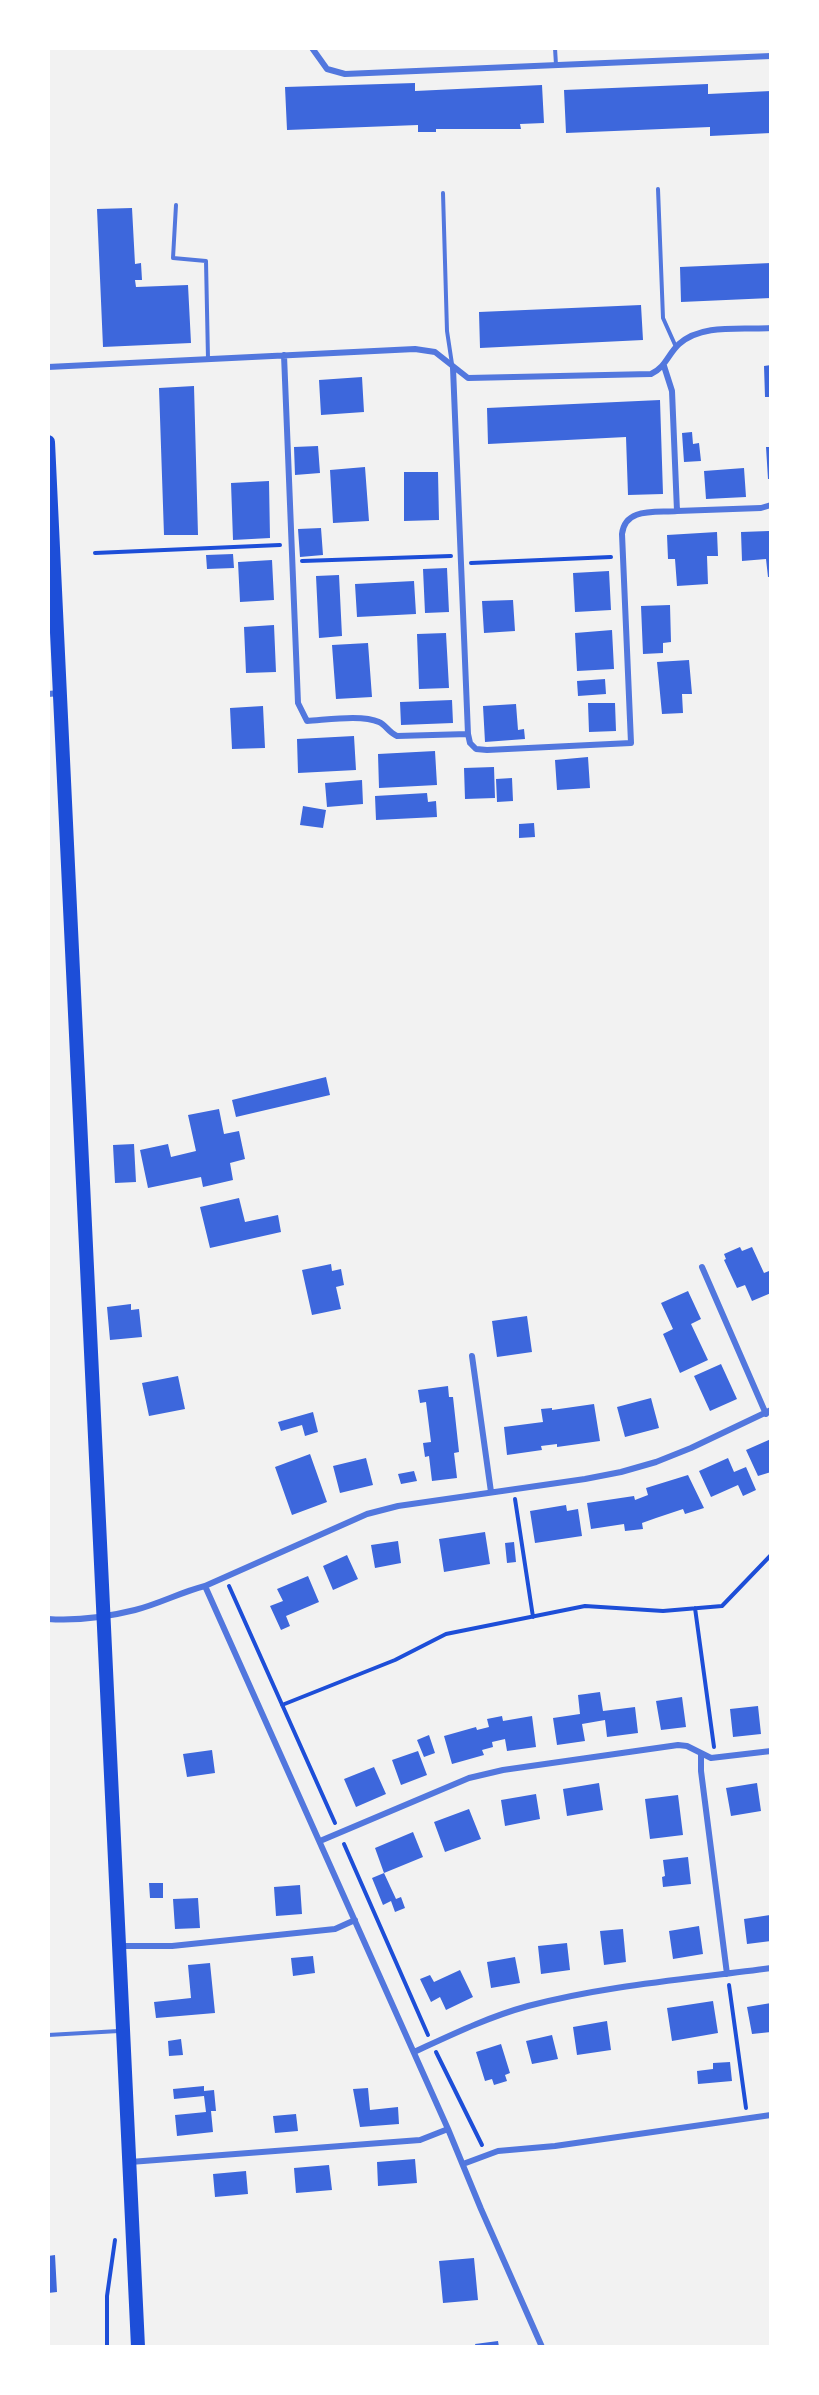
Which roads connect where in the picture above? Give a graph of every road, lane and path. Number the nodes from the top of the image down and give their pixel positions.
1 (312, 48) edge
2 (555, 48) edge
3 (771, 56) edge
4 (556, 65) junction
5 (658, 189) dead end
6 (443, 193) dead end
7 (176, 205) dead end
8 (771, 328) edge
9 (676, 347) junction
10 (284, 355) junction
11 (208, 359) junction
12 (664, 366) junction
13 (48, 367) edge
14 (453, 368) junction
15 (48, 442) edge
16 (771, 506) edge
17 (677, 511) junction
18 (291, 544) junction
19 (95, 553) dead end
20 (623, 557) junction
21 (461, 560) junction
22 (292, 561) junction
23 (54, 694) edge
24 (468, 734) junction
25 (702, 1267) dead end
26 (472, 1356) dead end
27 (768, 1412) edge
28 (513, 1490) junction
29 (491, 1492) junction
30 (771, 1554) edge
31 (225, 1577) junction
32 (205, 1586) junction
33 (695, 1608) junction
34 (104, 1616) junction
35 (533, 1617) junction
36 (48, 1619) edge
37 (282, 1705) junction
38 (771, 1751) edge
39 (701, 1754) junction
40 (715, 1758) junction
41 (339, 1833) junction
42 (320, 1841) junction
43 (355, 1920) junction
44 (119, 1946) junction
45 (771, 1968) edge
46 (727, 1974) junction
47 (123, 2031) junction
48 (48, 2035) edge
49 (432, 2044) junction
50 (414, 2052) junction
51 (771, 2115) edge
52 (748, 2118) junction
53 (448, 2128) junction
54 (486, 2154) junction
55 (129, 2162) junction
56 (463, 2164) junction
57 (138, 2347) edge
58 (542, 2347) edge

1 - 4 street
2 - 4 lane
3 - 4 street
5 - 9 lane
6 - 14 lane
7 - 11 lane
8 - 9 street
9 - 12 street
10 - 11 street
10 - 14 street
10 - 18 street
11 - 13 street
12 - 14 street
12 - 17 street
14 - 21 street
15 - 23 main road
16 - 17 street
17 - 20 street
18 - 19 path
18 - 22 street
20 - 21 path
20 - 24 street
21 - 22 path
21 - 24 street
22 - 24 street
23 - 34 main road
25 - 27 street
26 - 29 street
27 - 28 street
28 - 29 street
28 - 35 path
29 - 31 street
30 - 33 path
31 - 32 street
31 - 37 path
32 - 34 street
32 - 42 street
33 - 35 path
33 - 40 path
34 - 36 street
34 - 44 main road
35 - 37 path
37 - 41 path
38 - 40 street
39 - 40 street
39 - 41 street
39 - 46 street
41 - 42 street
41 - 49 path
42 - 43 street
43 - 44 street
43 - 50 street
44 - 47 main road
45 - 46 street
46 - 49 street
46 - 52 path
47 - 48 lane
47 - 55 main road
49 - 50 street
49 - 54 path
50 - 53 street
51 - 52 street
52 - 54 street
53 - 55 street
53 - 56 street
54 - 56 street
55 - 57 main road
56 - 58 street

